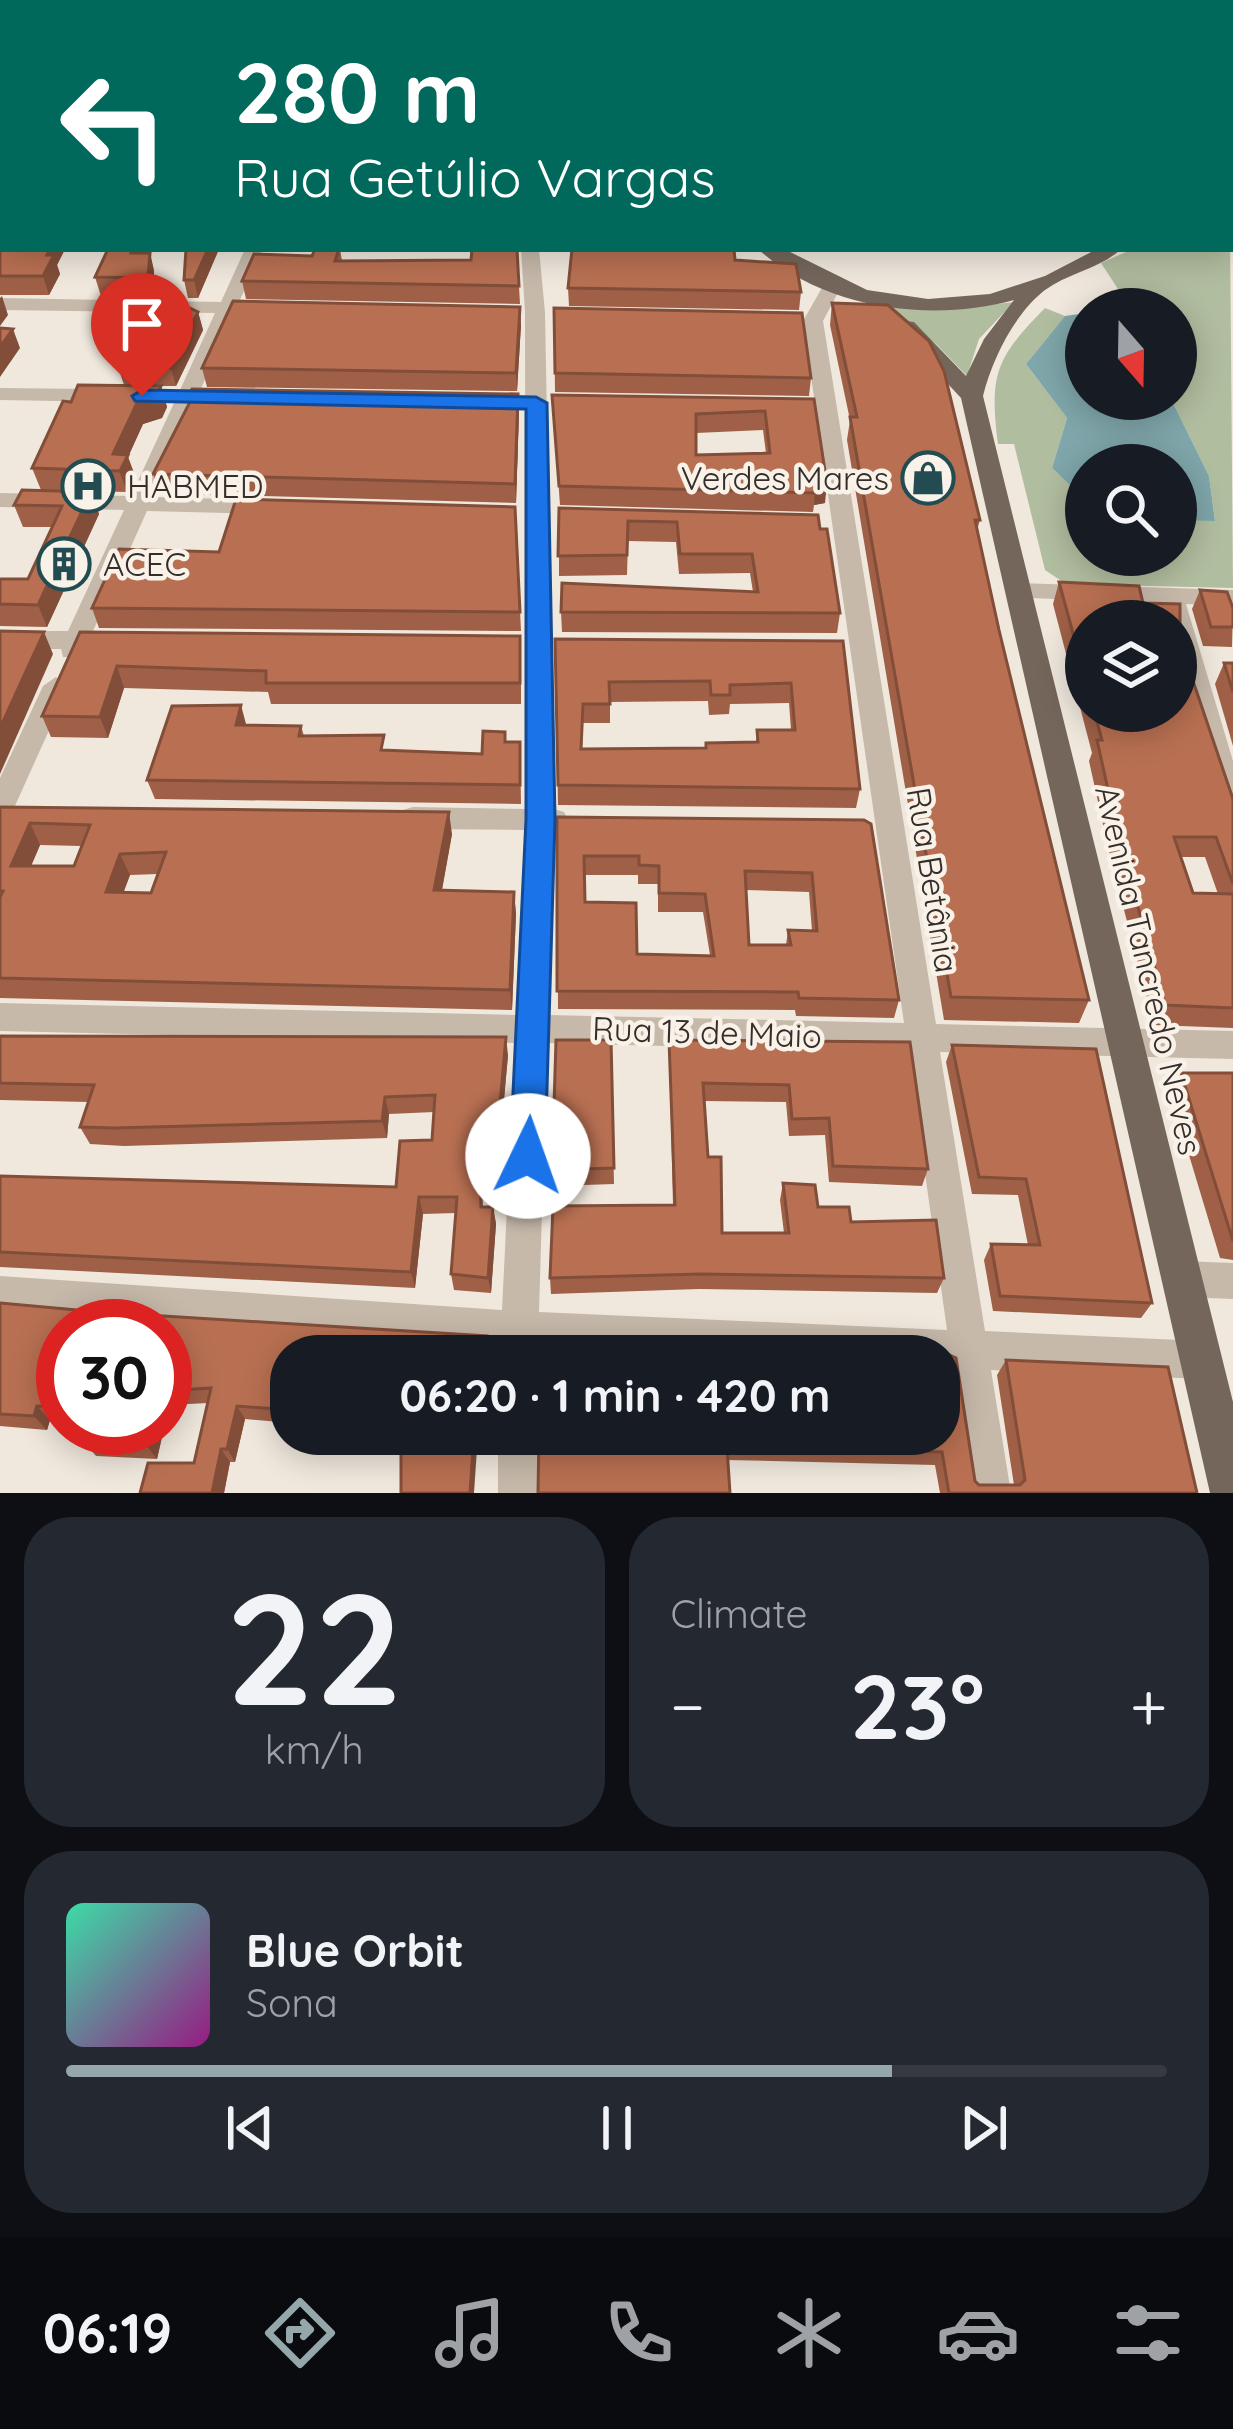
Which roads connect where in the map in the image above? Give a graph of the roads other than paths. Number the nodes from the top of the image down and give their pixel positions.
1 (253, 252) edge
2 (530, 252) edge
3 (774, 252) edge
4 (1106, 252) edge
5 (847, 289) junction
6 (1034, 292) junction
7 (0, 304) edge
8 (230, 308) junction
9 (277, 308) edge
10 (0, 394) edge
11 (972, 396) junction
12 (190, 397) junction
13 (236, 398) edge
14 (0, 500) edge
15 (139, 503) junction
16 (302, 508) edge
17 (1018, 591) junction
18 (1171, 596) junction
19 (1233, 598) edge
20 (0, 640) edge
21 (77, 640) junction
22 (146, 641) edge
23 (1233, 807) edge
24 (8, 811) edge
25 (376, 818) edge
26 (540, 819) junction
27 (587, 820) edge
28 (0, 1017) edge
29 (534, 1026) junction
30 (921, 1041) junction
31 (1126, 1041) junction
32 (1233, 1045) edge
33 (1183, 1279) junction
34 (1233, 1282) edge
35 (0, 1294) edge
36 (434, 1335) edge
37 (519, 1335) edge
38 (960, 1348) edge
39 (968, 1348) junction
40 (1202, 1360) junction
41 (518, 1455) edge
42 (518, 1493) edge
43 (991, 1493) edge
44 (1233, 1493) edge

1 - 8 street
2 - 26 street
3 - 5 main road
4 - 6 main road
5 - 6 main road
5 - 11 main road
5 - 30 street, Rua Betânia
6 - 11 main road
7 - 8 street
8 - 9 street
8 - 12 street
10 - 12 street
11 - 17 main road, Avenida Tancredo Neves
12 - 13 street
12 - 15 street
14 - 15 street
15 - 16 street
15 - 21 street
17 - 18 street
17 - 31 main road, Avenida Tancredo Neves
18 - 19 street
18 - 23 street
20 - 21 street
21 - 22 street
21 - 24 street
25 - 26 street
26 - 27 street
26 - 29 street
28 - 29 street, Rua 13 de Maio
29 - 30 street, Rua 13 de Maio
29 - 37 street
30 - 31 street, Rua 13 de Maio
30 - 39 street, Rua Betânia
31 - 32 street, Rua 13 de Maio
31 - 33 main road, Avenida Tancredo Neves
33 - 34 street
33 - 40 main road, Avenida Tancredo Neves
35 - 36 street
38 - 39 street
39 - 40 street
39 - 43 street, Rua Betânia
40 - 44 main road, Avenida Tancredo Neves
41 - 42 street

